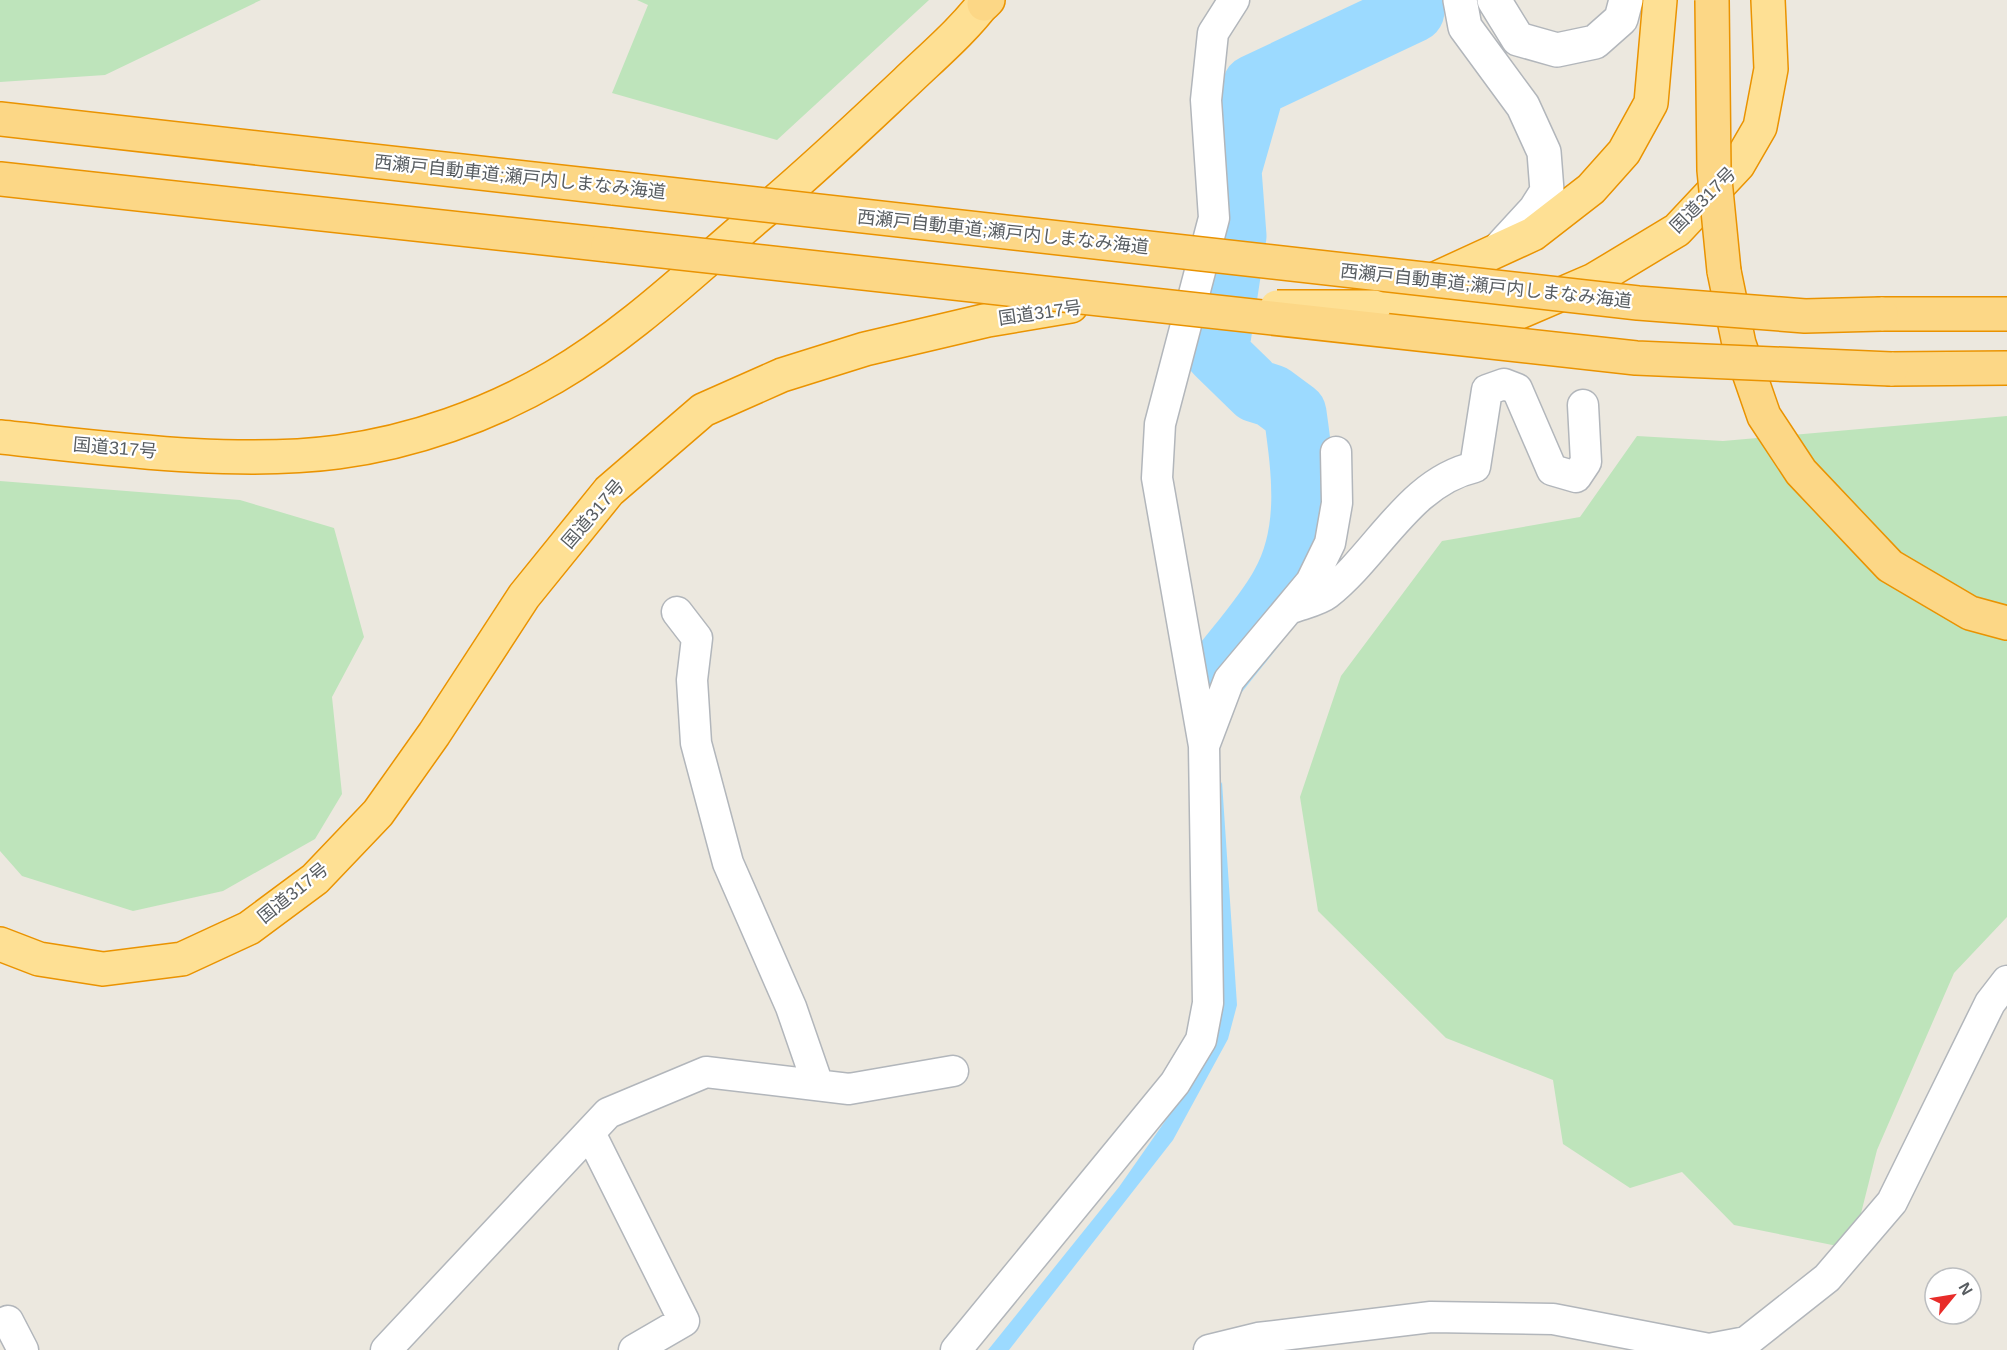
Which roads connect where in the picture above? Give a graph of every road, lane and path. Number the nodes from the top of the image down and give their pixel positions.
1 (1234, 0) edge
2 (1460, 0) edge
3 (1494, 0) edge
4 (1626, 0) edge
5 (1660, 0) edge
6 (1712, 0) edge
7 (1768, 0) edge
8 (992, 1) edge
9 (0, 119) edge
10 (0, 178) edge
11 (1498, 250) junction
12 (1374, 307) junction
13 (2007, 314) edge
14 (2007, 368) edge
15 (1584, 405) dead end
16 (0, 436) edge
17 (1336, 452) dead end
18 (1289, 609) junction
19 (676, 612) dead end
20 (2007, 623) edge
21 (1204, 746) junction
22 (0, 944) edge
23 (2007, 981) edge
24 (953, 1071) dead end
25 (818, 1085) junction
26 (590, 1132) junction
27 (8, 1321) dead end
28 (1709, 1349) edge
29 (23, 1350) edge
30 (386, 1350) edge
31 (634, 1350) edge
32 (956, 1350) edge
33 (1209, 1350) edge

1 - 21 street
2 - 11 street
3 - 4 street
5 - 11 highway, 国道317号
6 - 20 highway, bridge
7 - 12 highway, 国道317号
8 - 16 highway, 国道317号
9 - 13 highway, 西瀬戸自動車道;瀬戸内しまなみ海道, bridge
10 - 14 highway, bridge
11 - 12 highway, 国道317号
12 - 22 highway, 国道317号, bridge
15 - 18 street
17 - 18 street
18 - 21 street
19 - 25 street
21 - 32 street
23 - 28 street
24 - 25 street
25 - 26 street
26 - 30 street
26 - 31 street
27 - 29 street
28 - 33 street

